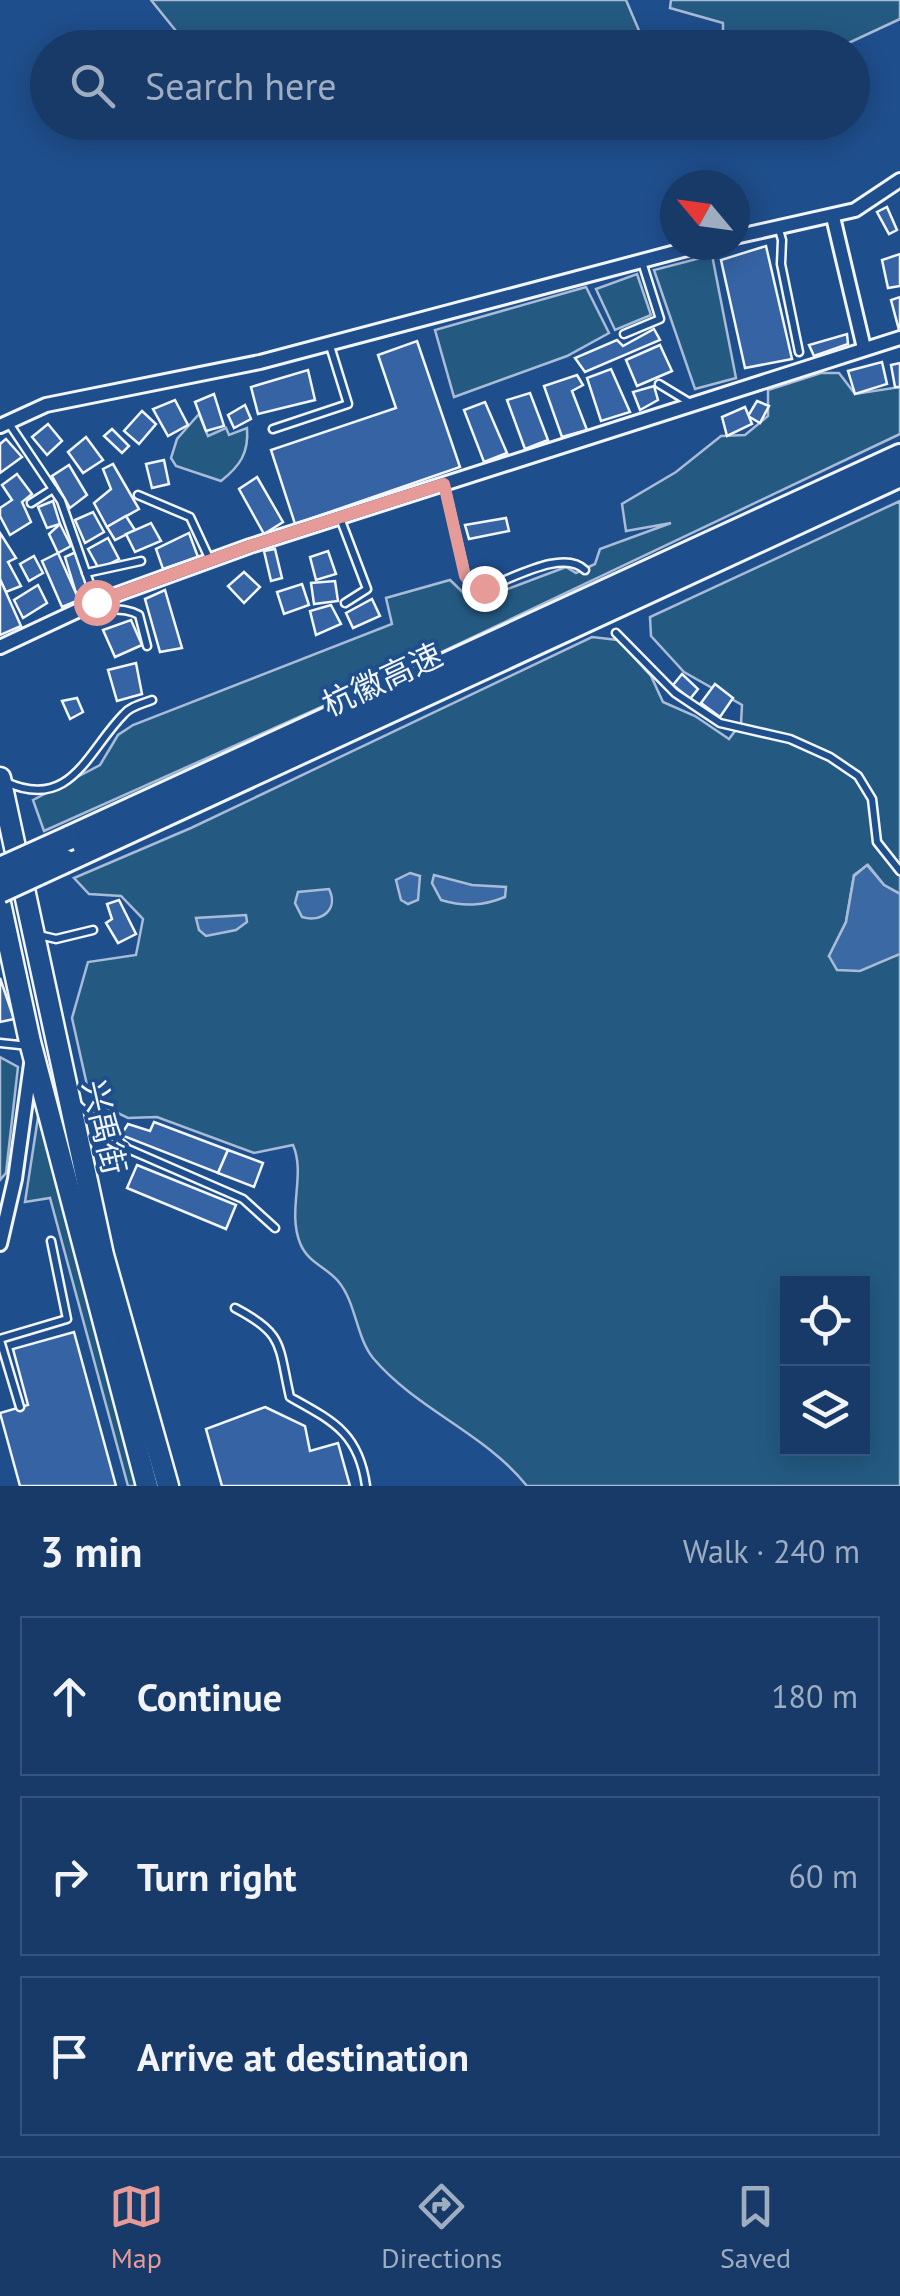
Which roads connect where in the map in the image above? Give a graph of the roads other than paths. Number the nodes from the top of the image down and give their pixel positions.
1 (900, 180) edge
2 (833, 217) junction
3 (778, 226) junction
4 (750, 233) edge
5 (660, 256) edge
6 (642, 260) junction
7 (624, 334) dead end
8 (900, 338) edge
9 (330, 343) junction
10 (864, 348) junction
11 (799, 352) dead end
12 (659, 384) dead end
13 (692, 404) junction
14 (4, 424) edge
15 (273, 429) dead end
16 (900, 456) edge
17 (900, 474) edge
18 (444, 484) junction
19 (53, 489) junction
20 (138, 495) dead end
21 (31, 503) dead end
22 (340, 518) junction
23 (210, 560) junction
24 (141, 561) dead end
25 (585, 570) dead end
26 (86, 573) junction
27 (345, 602) dead end
28 (92, 604) junction
29 (616, 633) dead end
30 (147, 646) dead end
31 (0, 647) edge
32 (152, 700) dead end
33 (0, 778) edge
34 (67, 850) junction
35 (0, 869) edge
36 (900, 871) edge
37 (0, 891) edge
38 (0, 903) edge
39 (93, 930) dead end
40 (33, 934) junction
41 (0, 1043) edge
42 (32, 1049) junction
43 (67, 1098) junction
44 (16, 1178) junction
45 (0, 1194) edge
46 (275, 1228) dead end
47 (51, 1240) dead end
48 (0, 1244) edge
49 (235, 1308) dead end
50 (0, 1339) edge
51 (20, 1407) dead end
52 (147, 1486) edge
53 (168, 1486) edge
54 (366, 1486) edge

1 - 2 street
2 - 3 street
2 - 10 street
3 - 4 street
3 - 11 lane
5 - 6 street
6 - 7 lane
6 - 9 street
8 - 10 street
9 - 14 street
9 - 15 lane
10 - 13 street
12 - 13 lane
13 - 18 street
14 - 19 lane
16 - 34 highway, 杭徽高速
17 - 34 highway, 杭徽高速
18 - 22 street
18 - 25 lane
19 - 21 lane
19 - 26 lane
20 - 23 lane
22 - 23 street
22 - 27 lane
23 - 28 street
24 - 26 lane
26 - 28 lane
28 - 30 lane
28 - 31 street
29 - 36 lane
32 - 33 lane
33 - 40 main road, 兴禹街
34 - 35 highway, 杭徽高速, bridge
34 - 37 highway, 杭徽高速, bridge
38 - 42 main road, 兴禹街
39 - 40 lane
40 - 43 main road, 兴禹街
41 - 42 lane
42 - 44 street
42 - 52 main road, 兴禹街
43 - 46 lane
43 - 53 main road, 兴禹街
44 - 45 lane
44 - 48 street
47 - 50 lane
49 - 54 lane
50 - 51 lane

